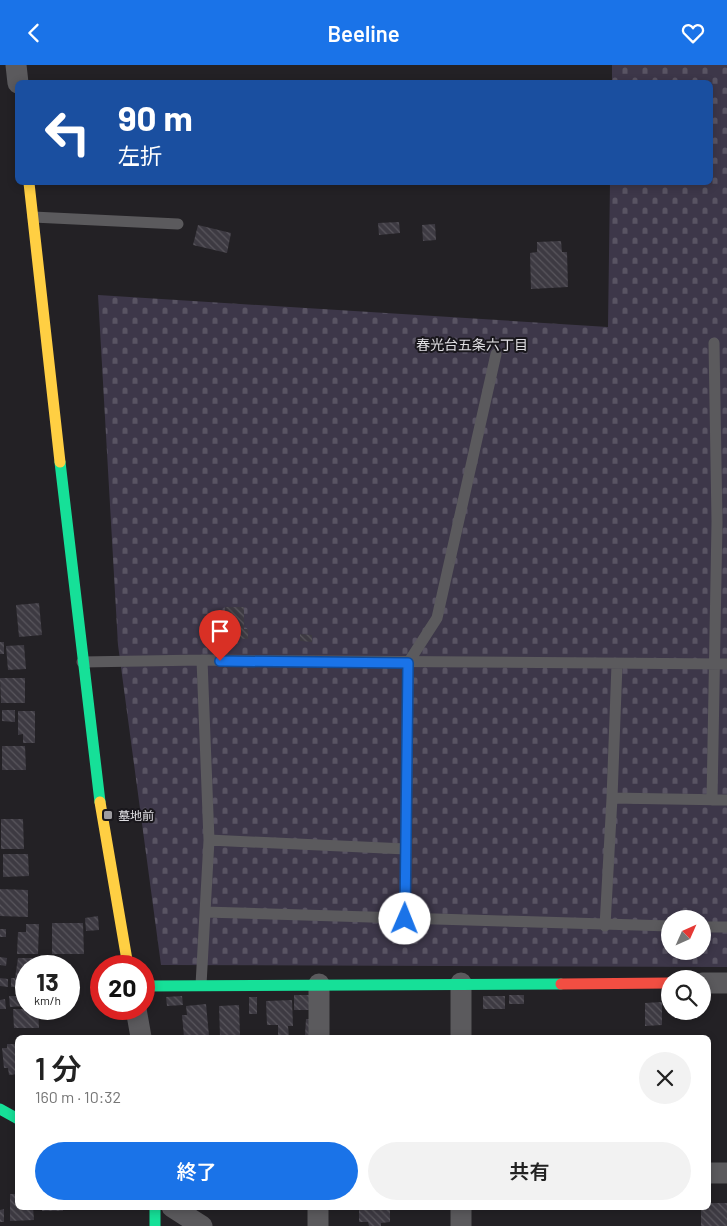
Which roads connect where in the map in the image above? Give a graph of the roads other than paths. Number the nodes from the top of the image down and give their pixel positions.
1 (16, 65) edge
2 (18, 80) edge
3 (29, 185) edge
4 (33, 217) junction
5 (178, 224) dead end
6 (714, 343) dead end
7 (496, 354) dead end
8 (721, 428) edge
9 (722, 522) edge
10 (202, 660) junction
11 (82, 662) junction
12 (408, 663) junction
13 (616, 664) junction
14 (721, 664) edge
15 (612, 798) junction
16 (712, 800) junction
17 (727, 800) edge
18 (209, 840) junction
19 (406, 849) junction
20 (205, 912) junction
21 (405, 919) junction
22 (605, 925) junction
23 (661, 926) edge
24 (711, 927) edge
25 (727, 927) edge
26 (126, 955) edge
27 (461, 983) junction
28 (661, 983) edge
29 (711, 983) edge
30 (727, 983) edge
31 (319, 984) junction
32 (201, 985) junction
33 (155, 986) edge
34 (138, 1020) edge
35 (141, 1035) edge
36 (318, 1035) edge
37 (461, 1035) edge
38 (0, 1109) edge
39 (15, 1117) edge
40 (711, 1173) edge
41 (727, 1173) edge
42 (154, 1210) edge
43 (177, 1210) edge
44 (318, 1210) edge
45 (461, 1210) edge
46 (155, 1226) edge
47 (202, 1226) edge
48 (318, 1226) edge
49 (461, 1226) edge

1 - 2 street
3 - 4 street
4 - 5 lane
4 - 11 street
6 - 8 lane
7 - 12 lane
8 - 9 lane
9 - 14 lane
10 - 11 lane
10 - 12 lane
10 - 18 lane
11 - 26 street
12 - 13 lane
12 - 19 lane
13 - 14 lane
13 - 15 lane
14 - 16 lane
15 - 16 lane
15 - 22 lane
16 - 17 lane
18 - 19 lane
18 - 20 lane
19 - 21 lane
20 - 21 lane
20 - 32 lane
21 - 22 lane
22 - 23 lane
24 - 25 lane
27 - 28 street
27 - 31 street
27 - 37 street
29 - 30 street
31 - 32 street
31 - 36 street
32 - 33 street
34 - 35 street
38 - 39 street
40 - 41 street
42 - 46 street
43 - 47 street
44 - 48 street
45 - 49 street

